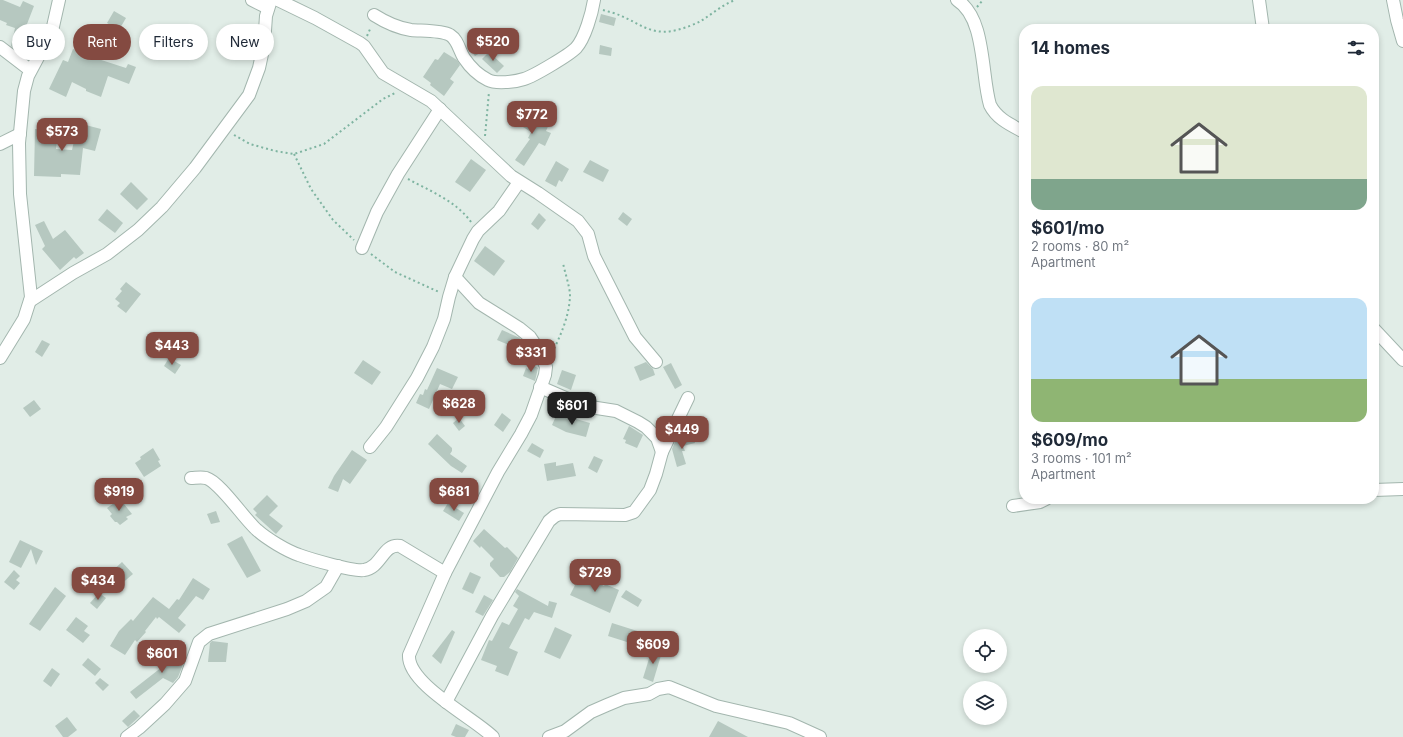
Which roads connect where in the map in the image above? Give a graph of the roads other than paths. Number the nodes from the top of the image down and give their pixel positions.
1 (59, 0) edge
2 (252, 0) edge
3 (278, 0) edge
4 (956, 0) edge
5 (1259, 0) edge
6 (1394, 0) edge
7 (593, 3) edge
8 (270, 4) edge
9 (374, 15) dead end
10 (1262, 24) edge
11 (1403, 41) edge
12 (0, 47) edge
13 (30, 70) junction
14 (440, 109) junction
15 (1019, 129) edge
16 (20, 134) junction
17 (0, 144) edge
18 (519, 182) junction
19 (362, 248) dead end
20 (455, 277) junction
21 (30, 301) junction
22 (1379, 334) edge
23 (0, 358) edge
24 (1403, 360) edge
25 (656, 362) dead end
26 (540, 387) junction
27 (688, 398) dead end
28 (370, 447) dead end
29 (662, 452) junction
30 (191, 478) dead end
31 (1403, 489) edge
32 (1379, 490) edge
33 (1026, 504) edge
34 (1013, 506) dead end
35 (338, 566) junction
36 (445, 573) junction
37 (446, 702) junction
38 (127, 737) edge
39 (493, 737) edge
40 (549, 737) edge
41 (820, 737) edge

1 - 13 street
2 - 8 street
3 - 14 street
4 - 15 street
5 - 10 street
6 - 11 street
7 - 9 street
8 - 21 street
12 - 13 street
13 - 16 street
14 - 18 street
14 - 19 street
16 - 17 street
16 - 21 street
18 - 20 street
18 - 25 street
20 - 26 street
20 - 28 street
21 - 23 street
22 - 24 street
26 - 29 street
26 - 36 street
27 - 29 street
29 - 37 street
30 - 35 street
31 - 32 street
33 - 34 street
35 - 36 street
35 - 38 street
36 - 37 street
37 - 39 street
40 - 41 street

